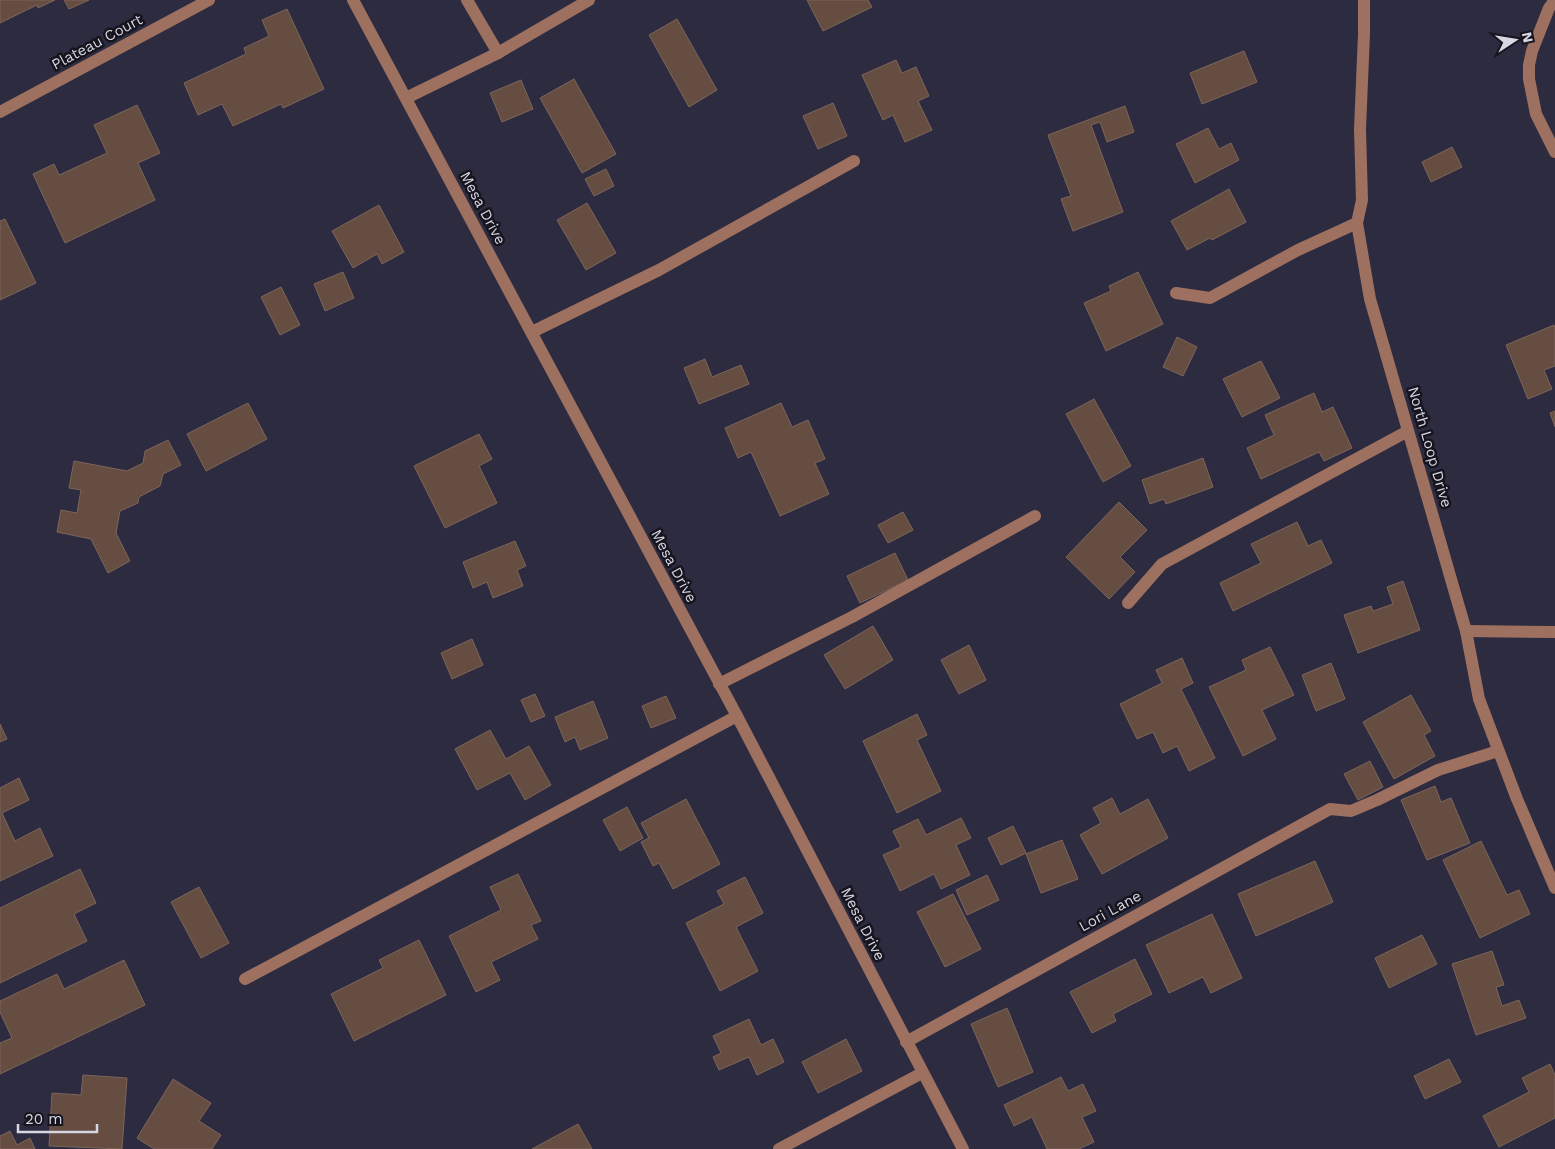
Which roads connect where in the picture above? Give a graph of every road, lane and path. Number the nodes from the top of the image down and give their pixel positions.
1 (209, 0) edge
2 (353, 0) edge
3 (468, 0) edge
4 (589, 0) edge
5 (1364, 0) edge
6 (1555, 0) edge
7 (498, 53) junction
8 (406, 98) junction
9 (0, 112) edge
10 (1555, 152) edge
11 (854, 162) dead end
12 (1356, 222) junction
13 (1176, 293) dead end
14 (532, 332) junction
15 (1408, 431) junction
16 (1035, 516) dead end
17 (1128, 603) dead end
18 (1466, 631) junction
19 (1555, 632) edge
20 (719, 684) junction
21 (736, 716) junction
22 (1498, 751) junction
23 (1555, 888) edge
24 (245, 979) dead end
25 (906, 1042) junction
26 (922, 1073) junction
27 (779, 1149) edge
28 (963, 1149) edge

1 - 9 street, Plateau Court
2 - 8 street, Mesa Drive
3 - 7 street
4 - 7 street
5 - 12 street, North Loop Drive
6 - 10 street
7 - 8 street
8 - 14 street, Mesa Drive
11 - 14 street
12 - 13 street
12 - 15 street, North Loop Drive
14 - 20 street, Mesa Drive
15 - 17 street
15 - 18 street, North Loop Drive
16 - 20 street
18 - 19 street
18 - 22 street, North Loop Drive
20 - 21 street, Mesa Drive
21 - 24 street
21 - 25 street, Mesa Drive
22 - 23 street, North Loop Drive
22 - 25 street, Lori Lane
25 - 26 street, Mesa Drive
26 - 27 street
26 - 28 street, Mesa Drive

